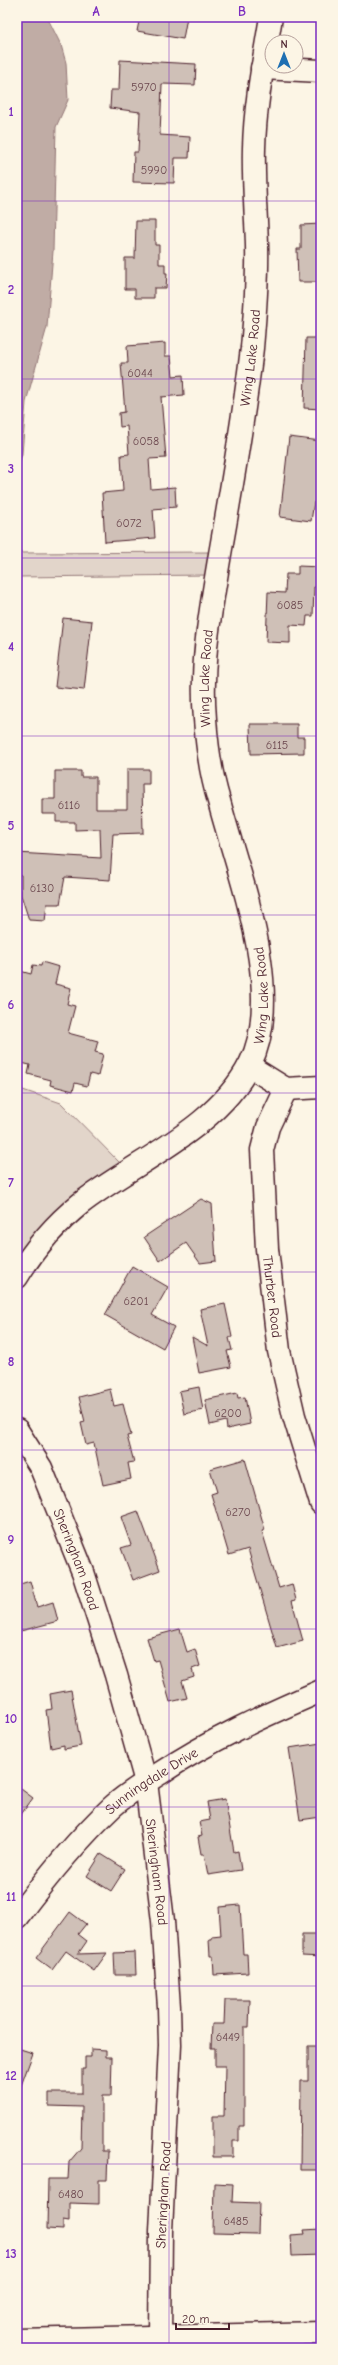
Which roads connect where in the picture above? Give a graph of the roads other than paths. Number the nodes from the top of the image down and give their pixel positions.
1 (271, 17) edge
2 (262, 68) junction
3 (321, 71) edge
4 (249, 1066) junction
5 (321, 1087) edge
6 (286, 1089) junction
7 (17, 1277) edge
8 (17, 1430) edge
9 (321, 1503) edge
10 (321, 1691) edge
11 (146, 1782) junction
12 (17, 1917) edge
13 (321, 2333) edge
14 (17, 2340) edge
15 (169, 2341) edge

1 - 2 street, Wing Lake Road
2 - 3 street
2 - 4 street, Wing Lake Road
4 - 6 street
4 - 7 street, Wing Lake Road
5 - 6 street
6 - 9 street, Thurber Road
8 - 11 street, Sheringham Road
10 - 11 street, Sunningdale Drive
11 - 12 street, Sunningdale Drive
11 - 15 street, Sheringham Road
13 - 15 street
14 - 15 street

